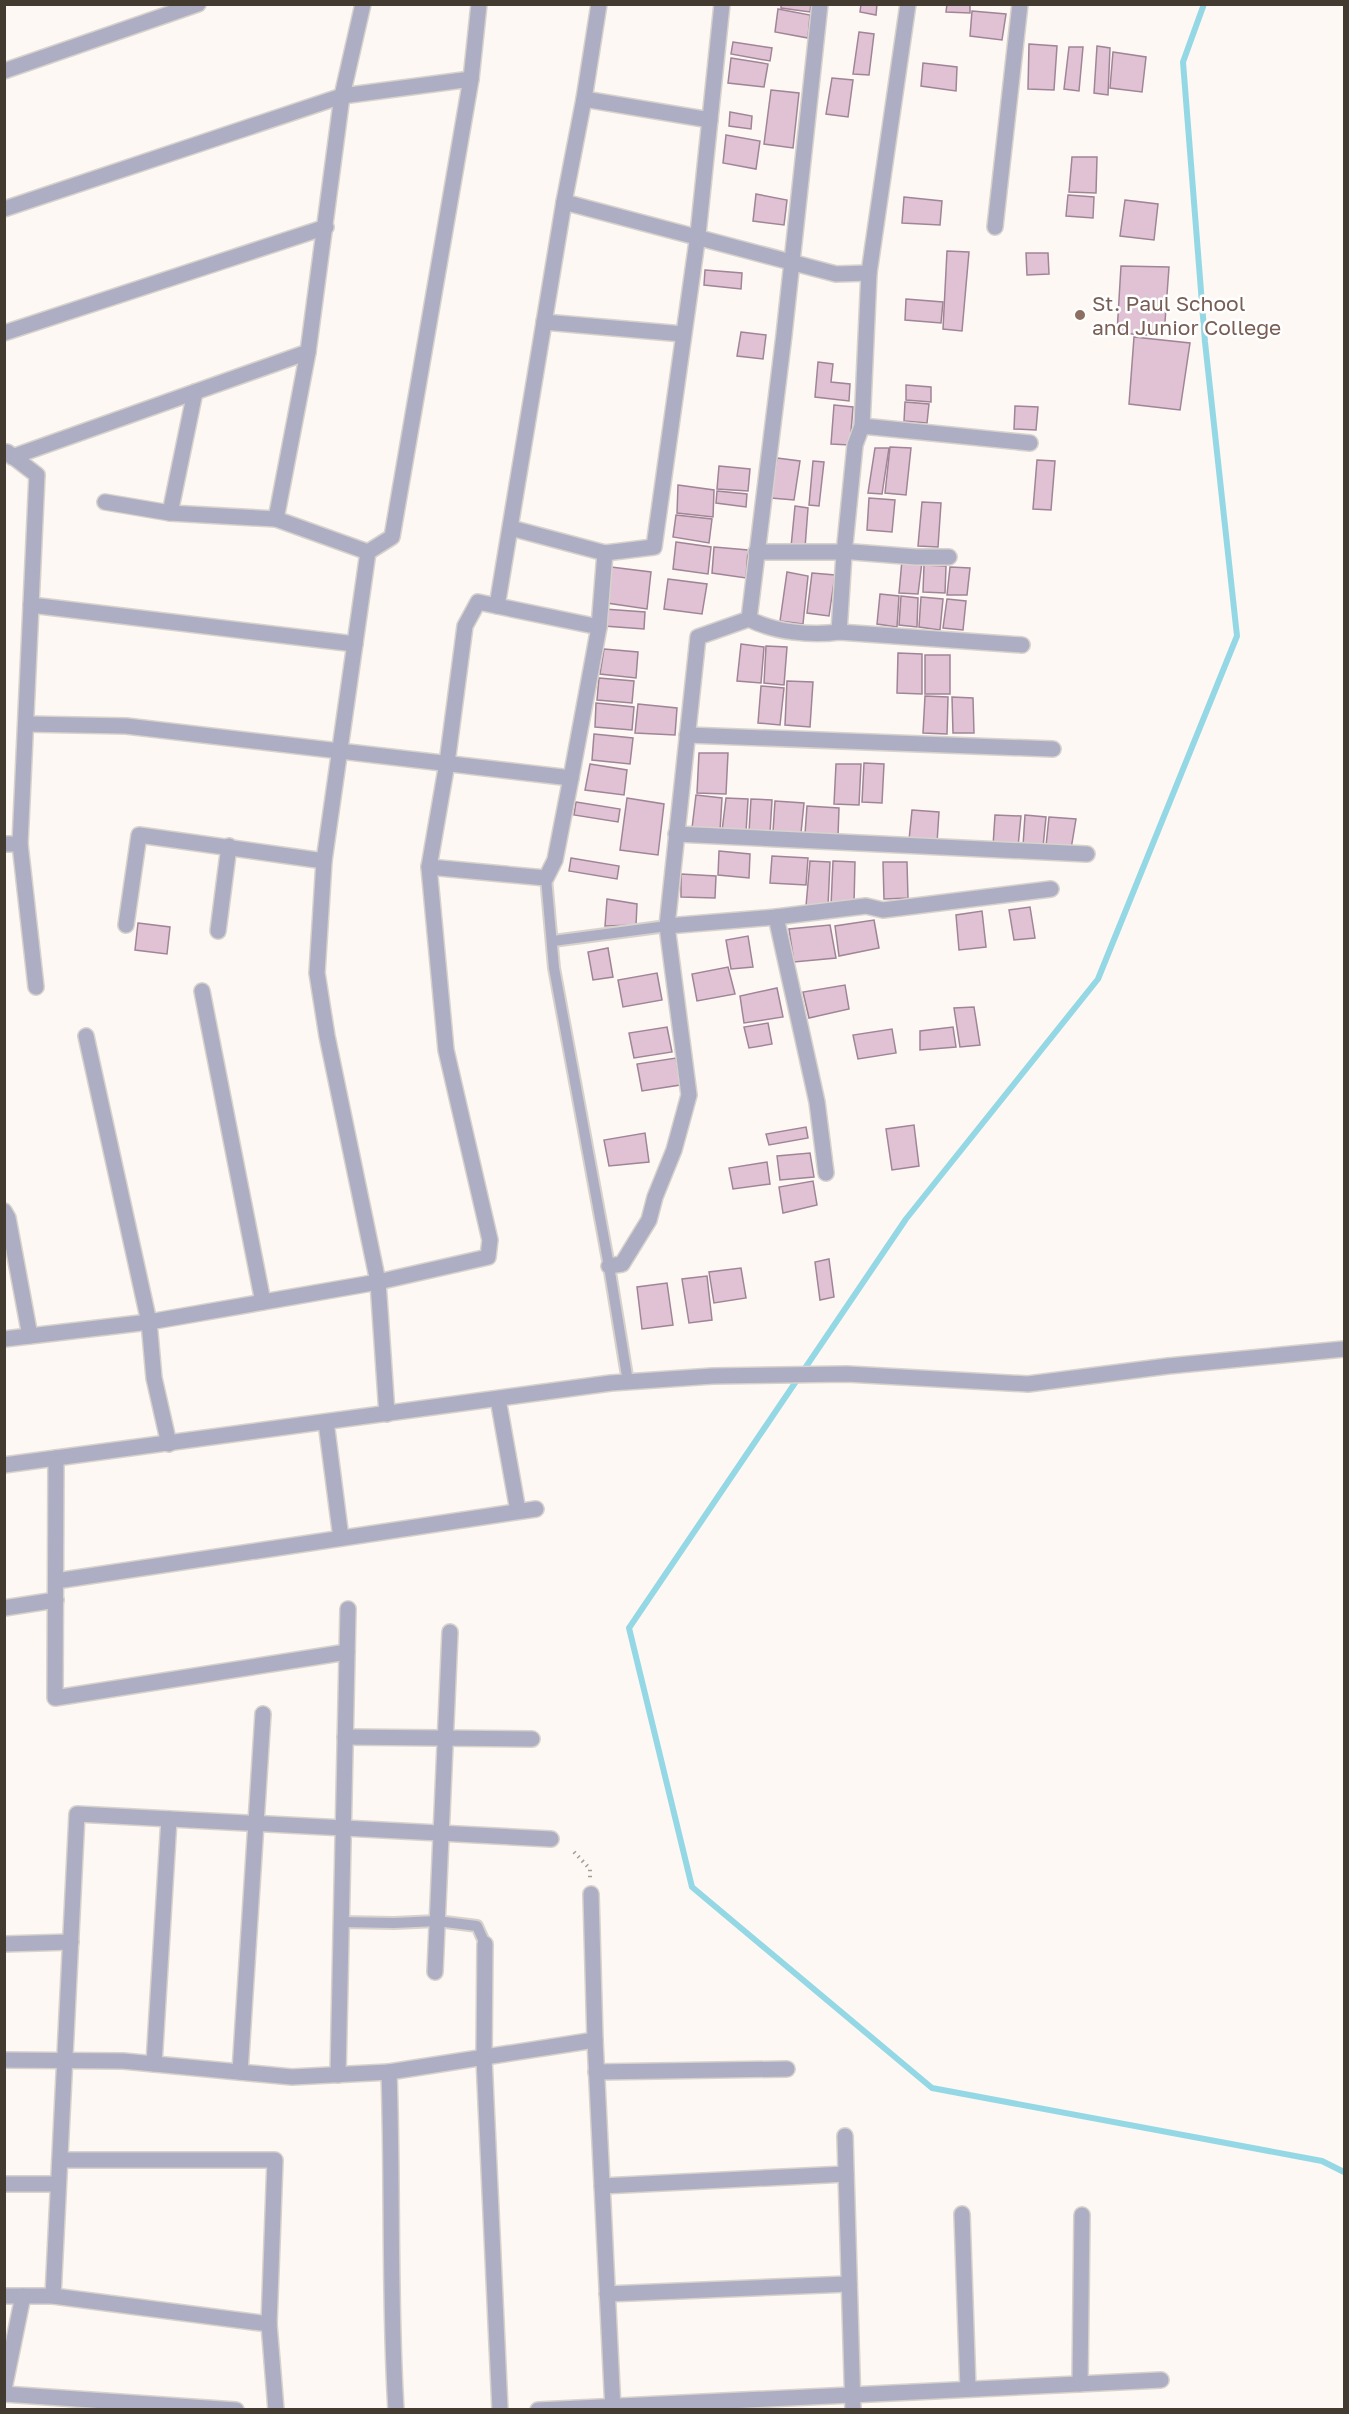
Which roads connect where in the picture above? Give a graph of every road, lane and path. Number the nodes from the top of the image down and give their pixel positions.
1 (198, 4) edge
2 (363, 4) edge
3 (479, 4) edge
4 (599, 4) edge
5 (722, 4) edge
6 (819, 4) edge
7 (908, 4) edge
8 (1020, 4) edge
9 (4, 71) edge
10 (471, 79) junction
11 (342, 96) junction
12 (584, 99) junction
13 (710, 120) junction
14 (564, 202) junction
15 (4, 209) edge
16 (995, 226) dead end
17 (326, 227) junction
18 (696, 238) junction
19 (791, 262) junction
20 (869, 273) junction
21 (544, 322) junction
22 (4, 333) edge
23 (683, 334) junction
24 (308, 352) junction
25 (195, 392) junction
26 (862, 426) junction
27 (1030, 443) dead end
28 (8, 453) edge
29 (105, 502) dead end
30 (170, 513) junction
31 (276, 519) junction
32 (511, 528) junction
33 (368, 552) junction
34 (756, 552) junction
35 (605, 553) junction
36 (844, 554) junction
37 (949, 557) dead end
38 (31, 605) junction
39 (497, 606) junction
40 (749, 619) junction
41 (599, 627) junction
42 (839, 632) junction
43 (355, 644) junction
44 (1022, 645) dead end
45 (26, 724) junction
46 (687, 735) junction
47 (1053, 749) dead end
48 (339, 751) junction
49 (447, 763) junction
50 (571, 778) junction
51 (676, 834) junction
52 (12, 844) edge
53 (229, 846) junction
54 (1087, 854) dead end
55 (324, 861) junction
56 (429, 867) junction
57 (546, 878) junction
58 (1051, 889) dead end
59 (776, 917) junction
60 (126, 925) dead end
61 (667, 926) junction
62 (218, 932) dead end
63 (553, 941) junction
64 (36, 987) dead end
65 (202, 991) dead end
66 (86, 1036) dead end
67 (826, 1173) dead end
68 (4, 1211) edge
69 (609, 1266) junction
70 (378, 1282) junction
71 (263, 1302) junction
72 (149, 1322) junction
73 (30, 1336) junction
74 (4, 1339) edge
75 (1344, 1349) edge
76 (627, 1382) junction
77 (498, 1399) junction
78 (387, 1414) junction
79 (326, 1422) junction
80 (169, 1444) junction
81 (56, 1458) junction
82 (4, 1465) edge
83 (536, 1509) dead end
84 (518, 1511) junction
85 (341, 1538) junction
86 (56, 1581) junction
87 (56, 1600) junction
88 (4, 1608) edge
89 (348, 1609) dead end
90 (450, 1632) dead end
91 (347, 1652) junction
92 (263, 1714) dead end
93 (345, 1737) junction
94 (445, 1738) junction
95 (532, 1739) dead end
96 (169, 1819) junction
97 (256, 1823) junction
98 (343, 1828) junction
99 (441, 1833) junction
100 (551, 1839) dead end
101 (574, 1852) dead end
102 (591, 1894) joint
103 (437, 1921) junction
104 (341, 1922) junction
105 (71, 1942) junction
106 (4, 1944) edge
107 (485, 1944) joint
108 (435, 1972) dead end
109 (595, 2040) junction
110 (484, 2058) junction
111 (4, 2060) edge
112 (65, 2061) junction
113 (154, 2064) junction
114 (787, 2069) dead end
115 (240, 2072) junction
116 (596, 2072) junction
117 (389, 2073) junction
118 (338, 2075) junction
119 (845, 2136) dead end
120 (60, 2160) junction
121 (846, 2175) junction
122 (4, 2184) edge
123 (58, 2184) junction
124 (602, 2186) junction
125 (962, 2214) dead end
126 (1082, 2214) dead end
127 (849, 2284) junction
128 (607, 2294) junction
129 (4, 2296) edge
130 (23, 2296) junction
131 (53, 2296) junction
132 (269, 2325) junction
133 (1161, 2380) dead end
134 (1080, 2384) junction
135 (4, 2389) edge
136 (968, 2389) junction
137 (4, 2394) edge
138 (853, 2402) edge
139 (726, 2405) edge
140 (613, 2408) edge
141 (236, 2409) edge
142 (276, 2409) edge
143 (396, 2409) edge
144 (500, 2409) edge
145 (538, 2409) edge

1 - 9 street
2 - 11 street
3 - 10 street
4 - 12 street
5 - 13 street
6 - 19 street
7 - 20 street
8 - 16 street
10 - 11 street
10 - 33 street
11 - 15 street
11 - 17 street
12 - 13 street
12 - 14 street
13 - 18 street
14 - 18 street
14 - 21 street
17 - 22 street
17 - 24 street
18 - 19 street
18 - 23 street
19 - 20 street
19 - 34 street
20 - 26 street
21 - 23 street
21 - 32 street
23 - 35 street
24 - 25 street
24 - 31 street
25 - 28 street
25 - 30 street
26 - 27 street
26 - 36 street
28 - 38 street
29 - 30 street
30 - 31 street
31 - 33 street
32 - 35 street
32 - 39 street
33 - 43 street
34 - 36 street
34 - 40 street
35 - 41 street
36 - 37 street
36 - 42 street
38 - 43 street
38 - 45 street
39 - 41 street
39 - 49 street
40 - 42 street
40 - 46 street
41 - 50 street
42 - 44 street
43 - 48 street
45 - 48 street
45 - 52 street
46 - 47 street
46 - 51 street
48 - 49 street
48 - 55 street
49 - 50 street
49 - 56 street
50 - 57 street
51 - 54 street
51 - 61 street
52 - 64 street
53 - 55 street
53 - 60 street
53 - 62 street
55 - 70 street
56 - 57 street
56 - 70 street
57 - 63 lane
58 - 59 street
59 - 61 street
59 - 67 street
61 - 63 lane
61 - 69 street
63 - 69 lane
65 - 71 street
66 - 72 street
68 - 73 street
69 - 76 lane
70 - 71 street
70 - 78 street
71 - 72 street
72 - 73 street
72 - 80 street
73 - 74 street
75 - 76 street
76 - 77 street
77 - 78 street
77 - 84 street
78 - 79 street
79 - 80 street
79 - 85 street
80 - 81 street
81 - 82 street
81 - 86 street
83 - 84 street
84 - 85 street
85 - 86 street
86 - 87 street
87 - 88 street
87 - 91 street
89 - 91 street
90 - 94 street
91 - 93 street
92 - 97 street
93 - 94 street
93 - 98 street
94 - 95 street
94 - 99 street
96 - 97 street
96 - 105 street
96 - 113 street
97 - 98 street
97 - 115 street
98 - 99 street
98 - 104 street
99 - 100 street
99 - 103 street
101 - 102 path
102 - 109 street
103 - 104 lane
103 - 107 lane
103 - 108 street
104 - 118 street
105 - 106 street
105 - 112 street
107 - 110 street
109 - 110 street
109 - 116 street
110 - 117 street
110 - 144 street
111 - 112 street
112 - 113 street
112 - 120 street
113 - 115 street
114 - 116 street
115 - 118 street
116 - 124 street
117 - 118 street
117 - 143 street
119 - 121 street
120 - 123 street
120 - 132 street
121 - 124 street
121 - 127 street
122 - 123 street
123 - 131 street
124 - 128 street
125 - 136 street
126 - 134 street
127 - 128 street
127 - 138 street
128 - 140 street
129 - 130 street
130 - 131 street
130 - 135 street
131 - 132 street
132 - 142 street
133 - 134 street
134 - 136 street
136 - 138 street
137 - 141 street
138 - 139 street
139 - 140 street
140 - 145 street

